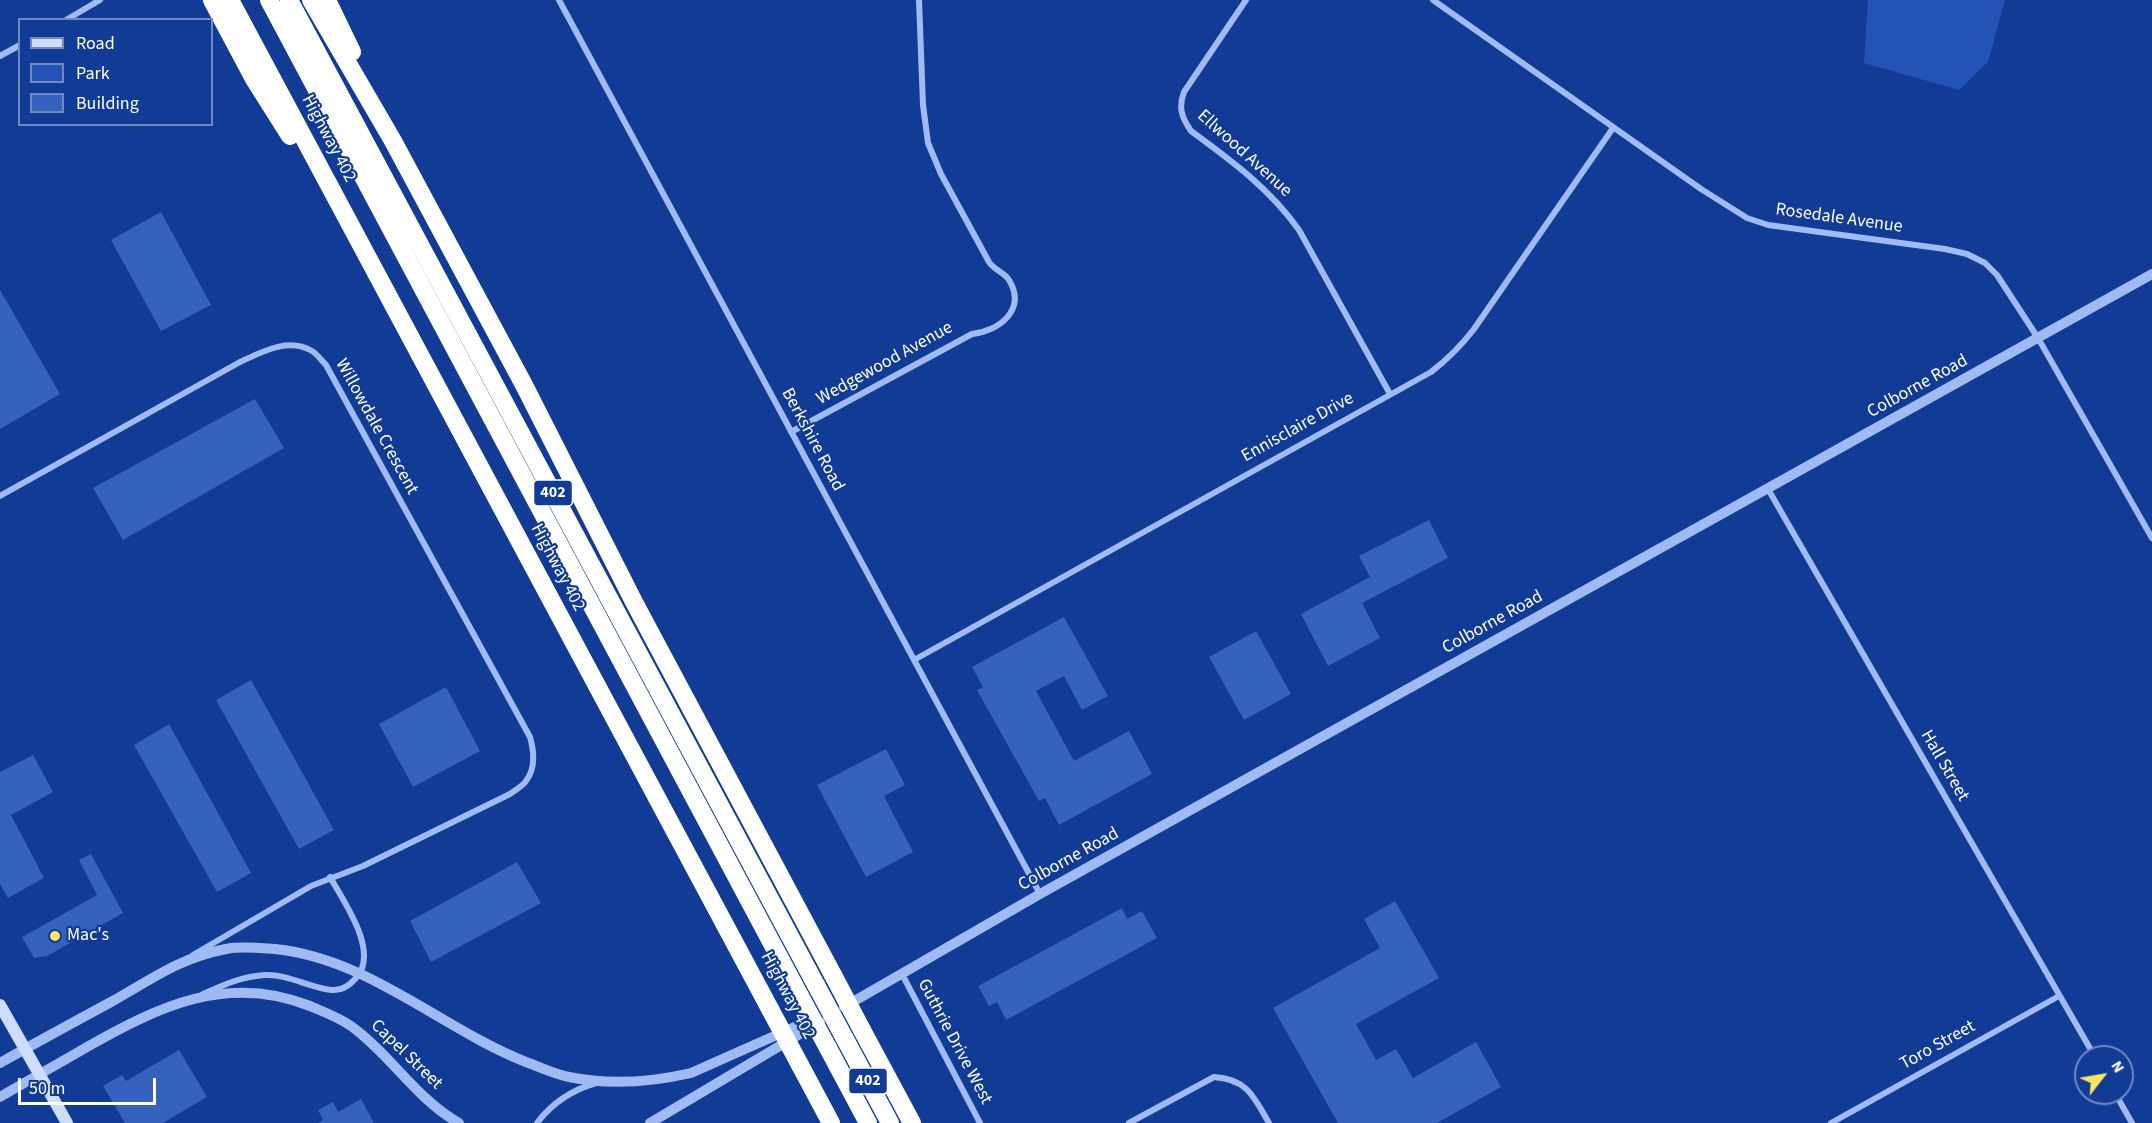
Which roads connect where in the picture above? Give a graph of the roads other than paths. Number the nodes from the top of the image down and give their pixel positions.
1 (100, 0) edge
2 (212, 0) edge
3 (230, 0) edge
4 (269, 0) edge
5 (289, 0) edge
6 (311, 0) edge
7 (327, 0) edge
8 (559, 0) edge
9 (919, 0) edge
10 (1246, 0) edge
11 (1433, 0) edge
12 (69, 18) edge
13 (18, 46) edge
14 (0, 57) edge
15 (1613, 128) junction
16 (393, 141) junction
17 (375, 274) junction
18 (2152, 274) edge
19 (2038, 338) junction
20 (1390, 394) junction
21 (791, 432) junction
22 (1768, 489) junction
23 (0, 496) edge
24 (2152, 538) edge
25 (914, 660) junction
26 (330, 877) junction
27 (1040, 894) junction
28 (184, 960) junction
29 (360, 973) junction
30 (902, 974) junction
31 (2059, 996) junction
32 (188, 1000) junction
33 (852, 1003) junction
34 (0, 1005) edge
35 (2088, 1045) edge
36 (24, 1049) junction
37 (0, 1063) edge
38 (39, 1074) junction
39 (614, 1080) junction
40 (0, 1097) edge
41 (2122, 1105) edge
42 (67, 1123) edge
43 (459, 1123) edge
44 (537, 1123) edge
45 (650, 1123) edge
46 (831, 1123) edge
47 (868, 1123) edge
48 (890, 1123) edge
49 (912, 1123) edge
50 (980, 1123) edge
51 (1129, 1123) edge
52 (1269, 1123) edge
53 (1831, 1123) edge
54 (2132, 1123) edge

1 - 12 street
2 - 17 highway
3 - 17 highway, Highway 402
4 - 47 highway, bridge
5 - 48 highway, Highway 402 / 402, bridge
6 - 16 highway
7 - 16 highway
8 - 21 street, Berkshire Road
9 - 21 street, Wedgewood Avenue
10 - 20 street, Ellwood Avenue
11 - 15 street, Rosedale Avenue
13 - 14 street
15 - 19 street, Rosedale Avenue
15 - 20 street, Ennisclaire Drive
16 - 49 highway, bridge
17 - 46 highway, Highway 402, bridge
18 - 19 street, Colborne Road
19 - 22 street, Colborne Road
19 - 24 street, Rosedale Avenue
20 - 25 street, Ennisclaire Drive
21 - 25 street, Berkshire Road
22 - 27 street, Colborne Road
22 - 31 street, Hall Street
23 - 26 street, Willowdale Crescent
25 - 27 street, Berkshire Road
26 - 28 street
26 - 29 street
27 - 30 street, Colborne Road
28 - 29 street
28 - 36 street
29 - 32 street, Capel Street
29 - 39 street
30 - 33 street, Colborne Road
30 - 50 street, Guthrie Drive West
31 - 35 street, Hall Street
31 - 53 street, Toro Street
32 - 38 street, Capel Street
32 - 43 street, Capel Street
33 - 39 street, Colborne Road
33 - 45 street, Colborne Road
34 - 36 main road
36 - 37 street
36 - 38 main road
38 - 40 street, Capel Street
38 - 42 main road
39 - 44 street, Colborne Road
41 - 54 street
51 - 52 street

